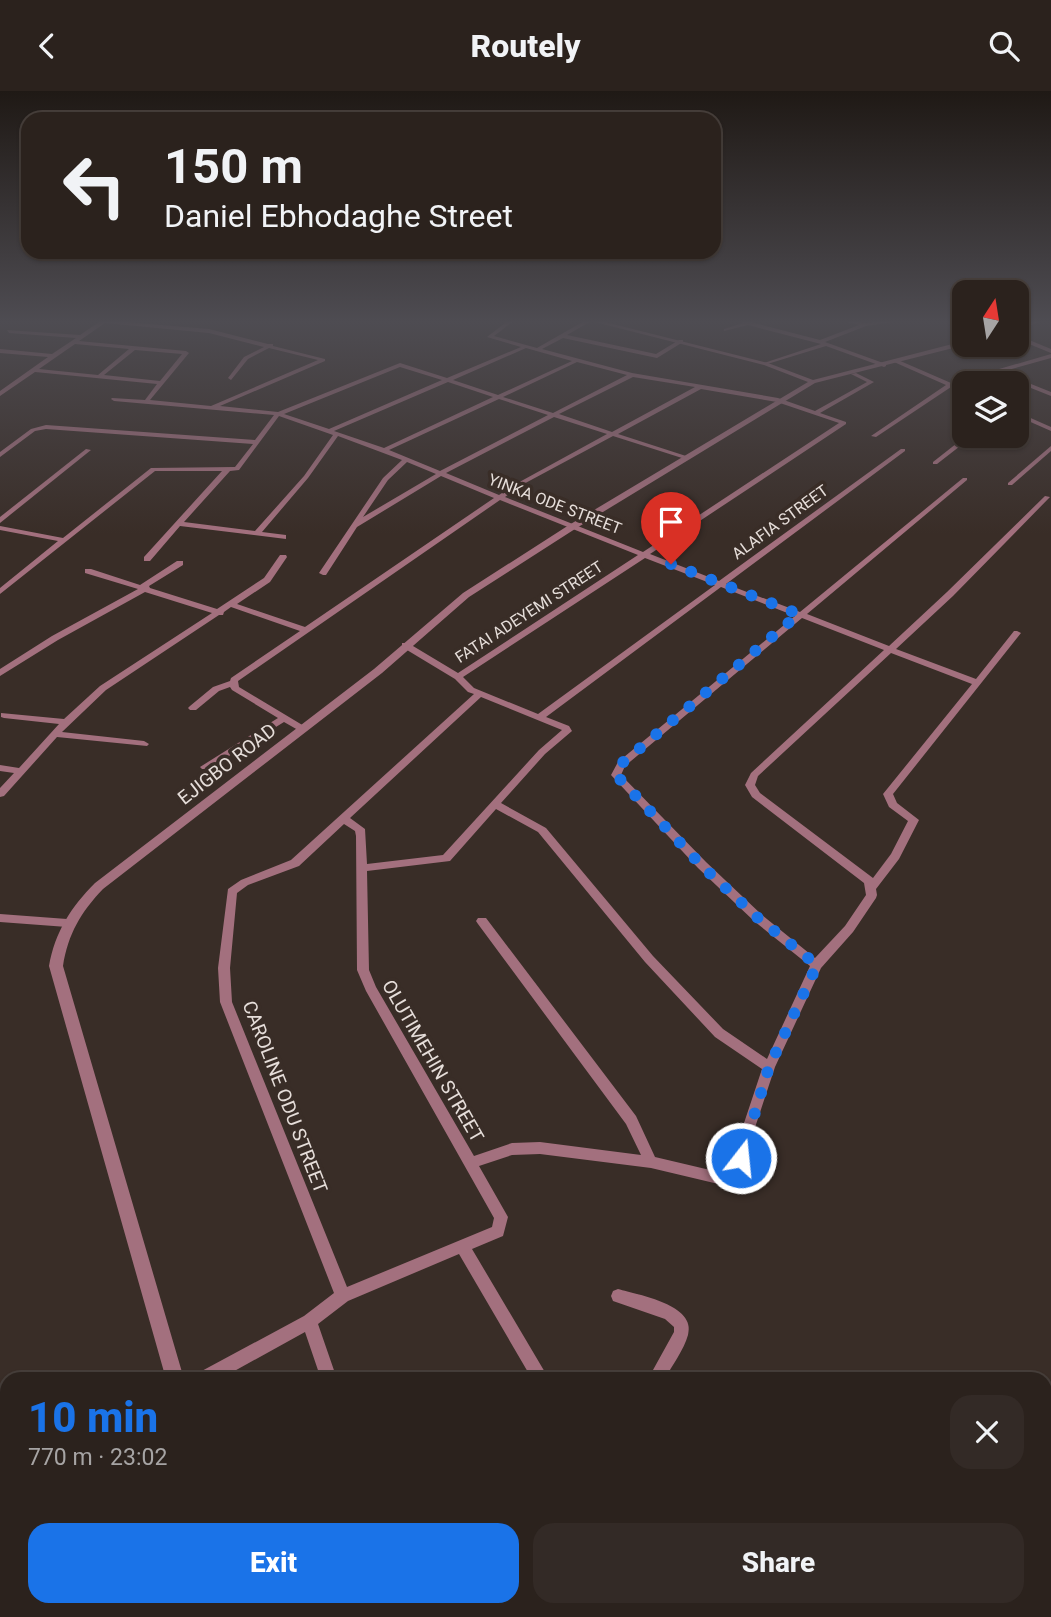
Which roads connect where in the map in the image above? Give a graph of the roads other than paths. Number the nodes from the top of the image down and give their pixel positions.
1 (155, 391) edge
2 (250, 391) edge
3 (335, 391) edge
4 (424, 391) edge
5 (481, 391) edge
6 (510, 391) edge
7 (600, 391) edge
8 (692, 391) edge
9 (725, 391) edge
10 (795, 391) edge
11 (854, 391) edge
12 (942, 391) edge
13 (498, 397) junction
14 (114, 400) dead end
15 (778, 400) junction
16 (146, 402) junction
17 (213, 407) junction
18 (817, 412) junction
19 (278, 414) junction
20 (553, 415) junction
21 (1029, 419) edge
22 (1051, 429) edge
23 (333, 433) junction
24 (610, 434) junction
25 (874, 436) dead end
26 (256, 442) junction
27 (954, 448) edge
28 (1051, 448) edge
29 (88, 450) dead end
30 (384, 450) junction
31 (903, 450) dead end
32 (0, 455) edge
33 (684, 457) junction
34 (405, 460) junction
35 (935, 463) dead end
36 (227, 470) junction
37 (439, 474) junction
38 (965, 479) dead end
39 (1010, 484) dead end
40 (498, 497) junction
41 (1047, 497) dead end
42 (0, 521) edge
43 (180, 524) junction
44 (354, 526) junction
45 (572, 527) junction
46 (0, 528) edge
47 (257, 534) junction
48 (284, 537) dead end
49 (63, 540) junction
50 (647, 555) junction
51 (283, 557) dead end
52 (147, 559) dead end
53 (180, 563) dead end
54 (88, 571) dead end
55 (323, 573) dead end
56 (719, 583) junction
57 (144, 588) junction
58 (0, 591) edge
59 (233, 605) junction
60 (220, 613) junction
61 (799, 614) junction
62 (306, 630) junction
63 (1017, 633) dead end
64 (405, 645) junction
65 (889, 648) junction
66 (0, 673) edge
67 (458, 677) junction
68 (975, 682) junction
69 (232, 683) junction
70 (480, 693) junction
71 (192, 708) dead end
72 (4, 715) dead end
73 (539, 717) junction
74 (284, 718) junction
75 (66, 722) junction
76 (301, 728) junction
77 (55, 734) junction
78 (144, 744) dead end
79 (205, 767) dead end
80 (0, 768) edge
81 (20, 771) junction
82 (0, 794) edge
83 (495, 804) junction
84 (343, 818) junction
85 (362, 868) junction
86 (872, 887) junction
87 (0, 918) edge
88 (482, 922) dead end
89 (67, 923) junction
90 (817, 965) junction
91 (769, 1067) junction
92 (650, 1162) junction
93 (472, 1163) junction
94 (462, 1246) junction
95 (343, 1296) junction
96 (618, 1296) dead end
97 (309, 1321) junction
98 (173, 1372) edge
99 (217, 1372) edge
100 (327, 1372) edge
101 (537, 1372) edge
102 (660, 1372) edge

1 - 16 street
2 - 17 street
3 - 19 street
4 - 23 street
5 - 13 street
6 - 13 street
7 - 20 street
8 - 24 street
9 - 15 street, FATAI ADEYEMI STREET
10 - 15 street, EJIGBO ROAD
11 - 18 street
12 - 25 street
13 - 20 street
13 - 30 street
14 - 16 street, YINKA ODE STREET
15 - 18 street, FATAI ADEYEMI STREET
15 - 33 street, EJIGBO ROAD
16 - 17 street, YINKA ODE STREET
17 - 19 street, YINKA ODE STREET
18 - 50 street, FATAI ADEYEMI STREET
19 - 23 street, YINKA ODE STREET
19 - 26 street
20 - 24 street
20 - 37 street
21 - 22 street
23 - 30 street, YINKA ODE STREET
23 - 47 street
24 - 33 street
24 - 40 street
26 - 32 street
26 - 36 street
27 - 35 street
28 - 39 street
29 - 42 street
30 - 34 street, YINKA ODE STREET
31 - 56 street, ALAFIA STREET
33 - 45 street, EJIGBO ROAD
34 - 37 street, YINKA ODE STREET
34 - 44 street
36 - 43 street
36 - 49 street
37 - 40 street, YINKA ODE STREET
37 - 44 street
38 - 61 street
40 - 45 street, YINKA ODE STREET
40 - 62 street
41 - 65 street
43 - 47 street
43 - 52 street
44 - 55 street
45 - 50 street, YINKA ODE STREET
45 - 64 street, EJIGBO ROAD
46 - 49 street
47 - 48 street
49 - 58 street
50 - 56 street, YINKA ODE STREET
50 - 67 street, FATAI ADEYEMI STREET
51 - 59 street
53 - 57 street
54 - 57 street
56 - 61 street, YINKA ODE STREET
56 - 73 street, ALAFIA STREET
57 - 60 street
57 - 66 street
59 - 60 street
59 - 62 street
60 - 75 street
61 - 65 street, YINKA ODE STREET
61 - 90 street
62 - 69 street
63 - 68 street
64 - 67 street
64 - 76 street, EJIGBO ROAD
65 - 68 street, YINKA ODE STREET
65 - 86 street
67 - 70 street, FATAI ADEYEMI STREET
68 - 86 street
69 - 71 street
69 - 74 street
70 - 73 street, FATAI ADEYEMI STREET
70 - 84 street, CAROLINE ODU STREET
72 - 75 street
73 - 83 street, FATAI ADEYEMI STREET
74 - 76 street
74 - 79 street
75 - 77 street
76 - 89 street, EJIGBO ROAD
77 - 78 street
77 - 81 street
80 - 81 street
81 - 82 street
83 - 85 street, FATAI ADEYEMI STREET
83 - 91 street
84 - 85 street, OLUTIMEHIN STREET
84 - 95 street, CAROLINE ODU STREET
85 - 93 street, OLUTIMEHIN STREET
86 - 90 street
87 - 89 street
88 - 92 street
89 - 98 street, EJIGBO ROAD
90 - 91 street
91 - 92 street
92 - 93 street
93 - 94 street, OLUTIMEHIN STREET
94 - 95 street
94 - 101 street
95 - 97 street
96 - 102 street
97 - 99 street
97 - 100 street

